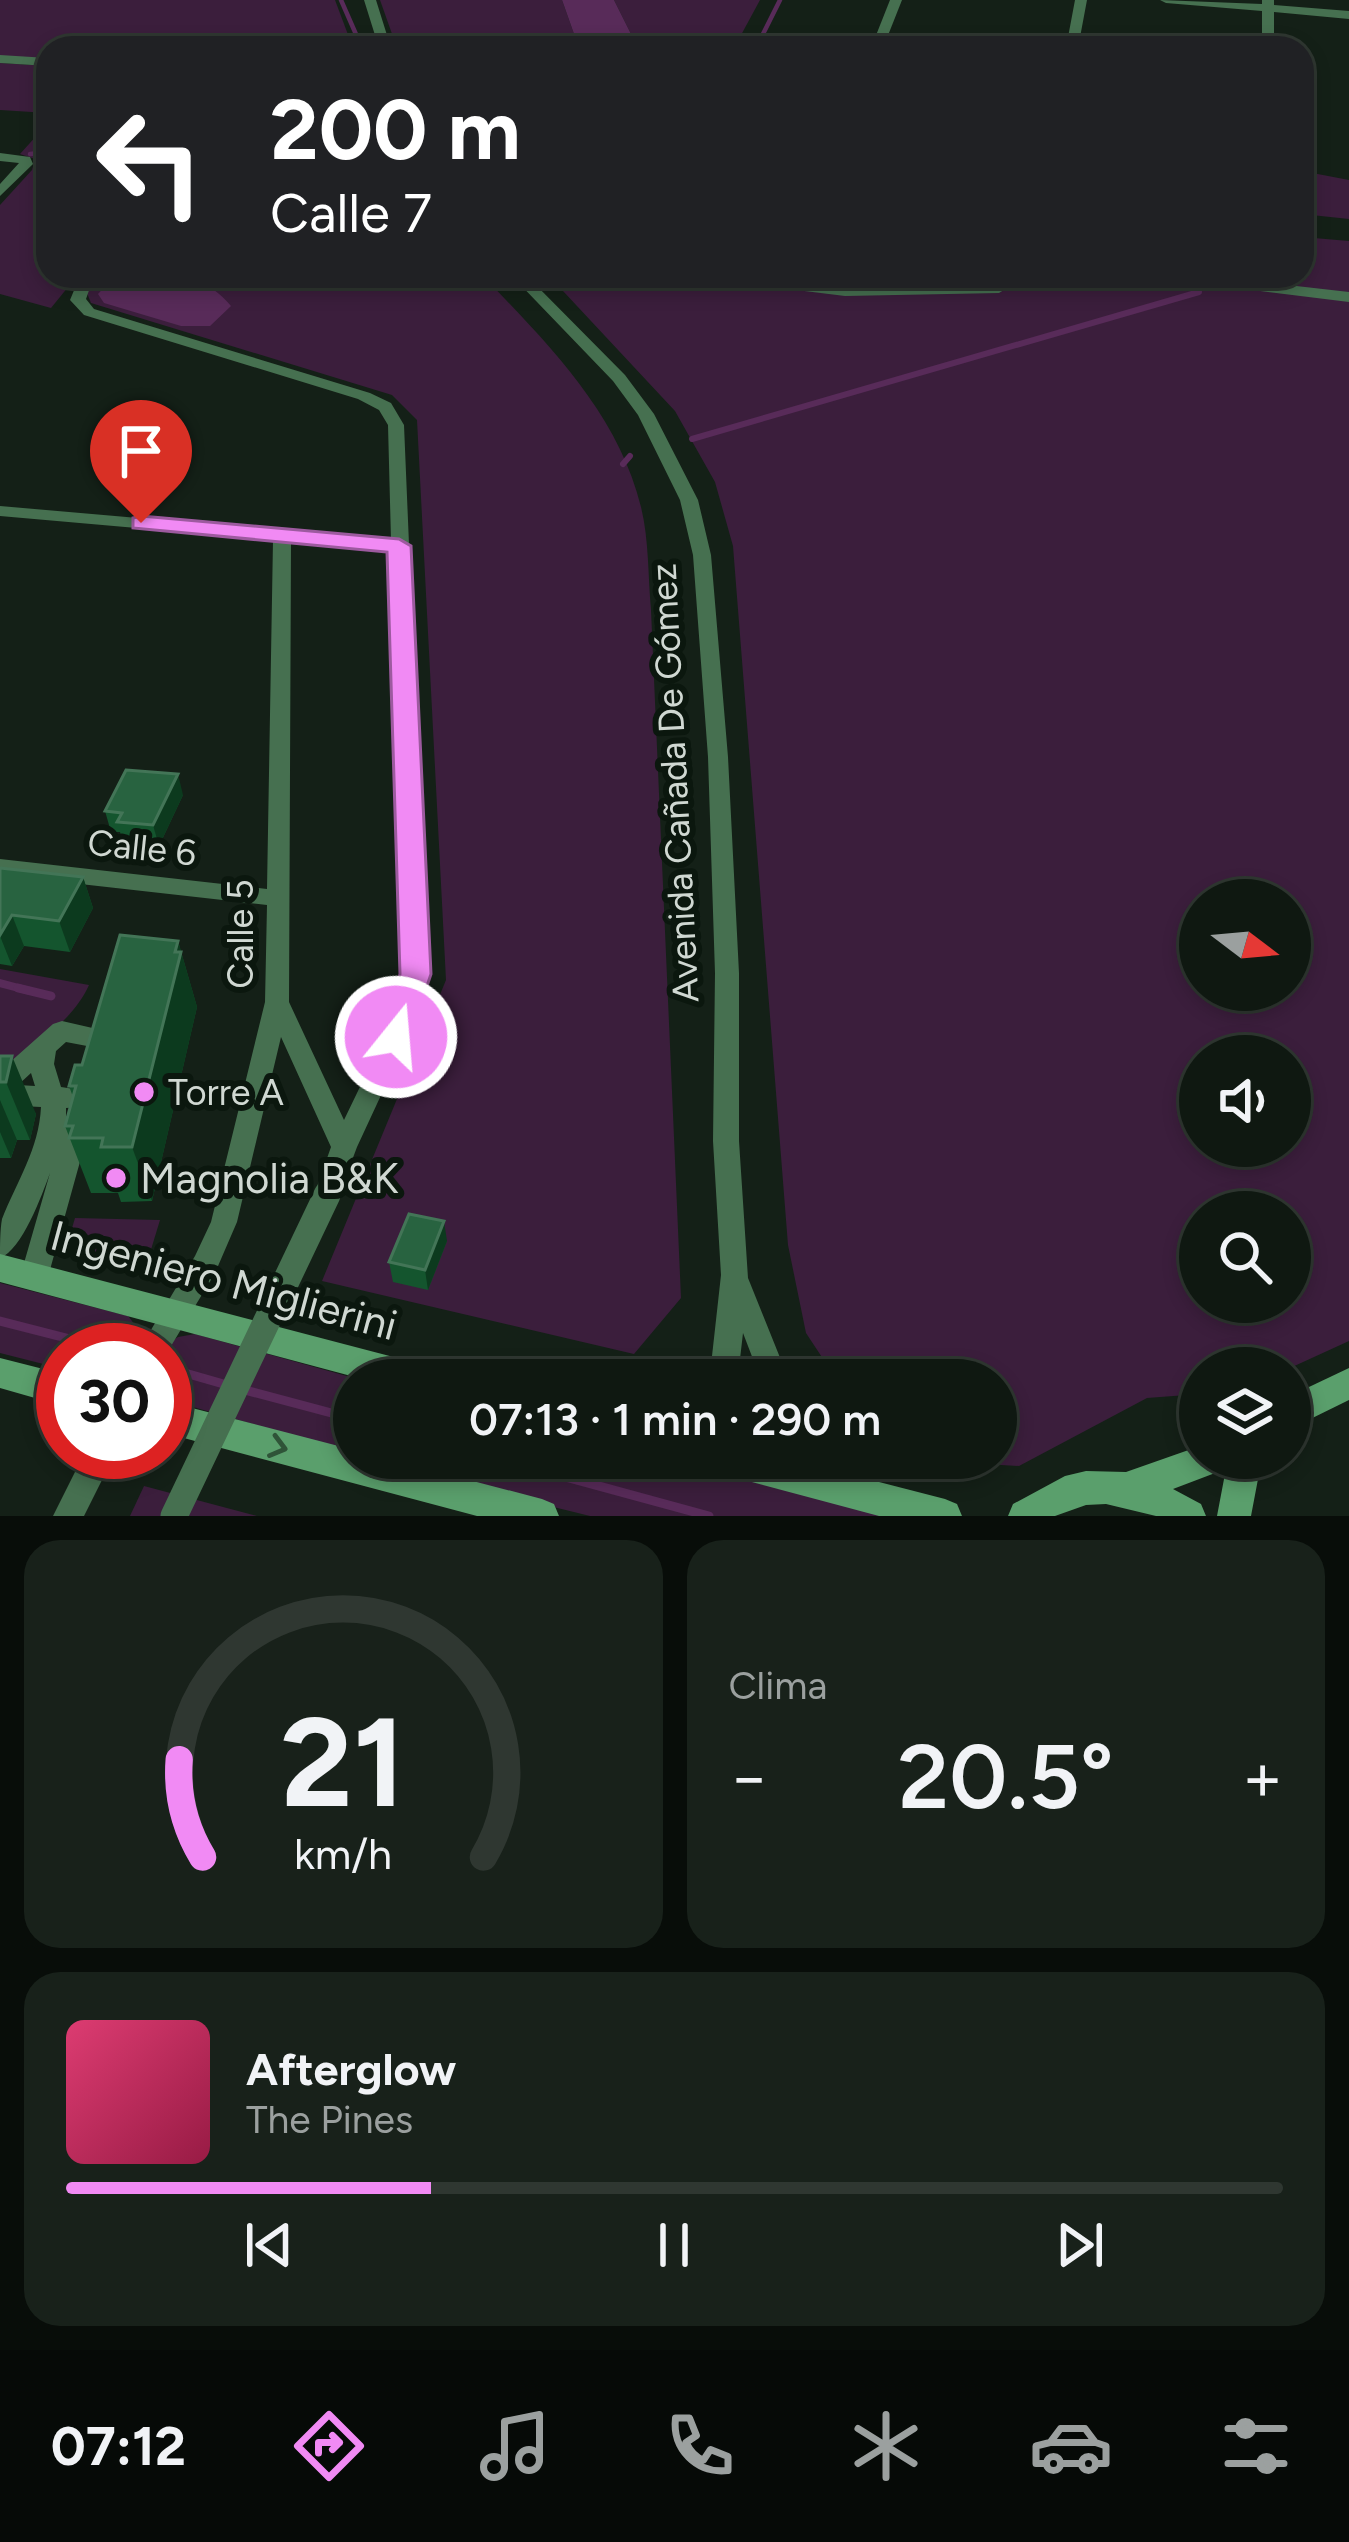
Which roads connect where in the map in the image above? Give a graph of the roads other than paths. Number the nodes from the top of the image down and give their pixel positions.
1 (370, 0) edge
2 (896, 0) edge
3 (1082, 0) edge
4 (1166, 0) edge
5 (1214, 0) edge
6 (1268, 4) edge
7 (1349, 13) edge
8 (381, 36) edge
9 (882, 36) edge
10 (1074, 36) edge
11 (1268, 36) edge
12 (0, 59) edge
13 (36, 61) edge
14 (0, 157) edge
15 (0, 192) edge
16 (82, 288) edge
17 (531, 288) edge
18 (819, 288) edge
19 (999, 288) dead end
20 (1270, 288) edge
21 (1349, 297) edge
22 (0, 511) edge
23 (282, 535) junction
24 (399, 546) junction
25 (0, 867) edge
26 (276, 898) junction
27 (277, 1002) junction
28 (45, 1046) junction
29 (0, 1091) edge
30 (50, 1098) junction
31 (85, 1099) junction
32 (344, 1147) junction
33 (56, 1199) junction
34 (26, 1203) junction
35 (0, 1246) edge
36 (0, 1268) edge
37 (735, 1275) junction
38 (34, 1277) junction
39 (172, 1313) junction
40 (167, 1323) edge
41 (345, 1359) edge
42 (726, 1359) edge
43 (768, 1359) edge
44 (0, 1373) edge
45 (36, 1383) edge
46 (1349, 1383) edge
47 (1311, 1403) edge
48 (192, 1424) edge
49 (333, 1453) edge
50 (1179, 1470) edge
51 (87, 1479) edge
52 (443, 1479) edge
53 (805, 1479) edge
54 (842, 1479) edge
55 (1241, 1479) edge
56 (1129, 1488) junction
57 (857, 1492) junction
58 (68, 1516) edge
59 (174, 1516) edge
60 (542, 1516) edge
61 (945, 1516) edge
62 (1025, 1516) edge
63 (1189, 1516) edge
64 (1234, 1516) edge

1 - 8 street
2 - 9 street
3 - 10 street
4 - 6 street
5 - 6 street
6 - 7 street
6 - 11 street
12 - 13 street
14 - 15 street
16 - 24 street
17 - 37 street, Avenida Cañada De Gómez
18 - 19 street
20 - 21 street
22 - 23 street
23 - 24 street
23 - 26 street, Calle 5
24 - 32 street
25 - 26 street, Calle 6
26 - 27 street, Calle 5
27 - 32 street
27 - 39 street, Calle 5
28 - 29 street
28 - 30 street
28 - 31 street
29 - 30 street
30 - 31 street
30 - 34 street
31 - 33 street
32 - 59 street, bridge
33 - 34 street
33 - 38 street
34 - 35 street
36 - 38 main road, Ingeniero Miglierini
37 - 42 street, Avenida Cañada De Gómez
37 - 43 street, Avenida Cañada De Gómez
38 - 39 main road, Ingeniero Miglierini
39 - 40 street, Calle 5
39 - 41 main road, Ingeniero Miglierini
44 - 45 main road
46 - 47 main road
48 -> 49 main road
50 - 56 main road
51 - 58 street
52 - 60 main road
53 - 57 main road
54 - 57 street
55 - 64 main road
56 - 62 main road
56 - 63 main road
57 - 61 main road

